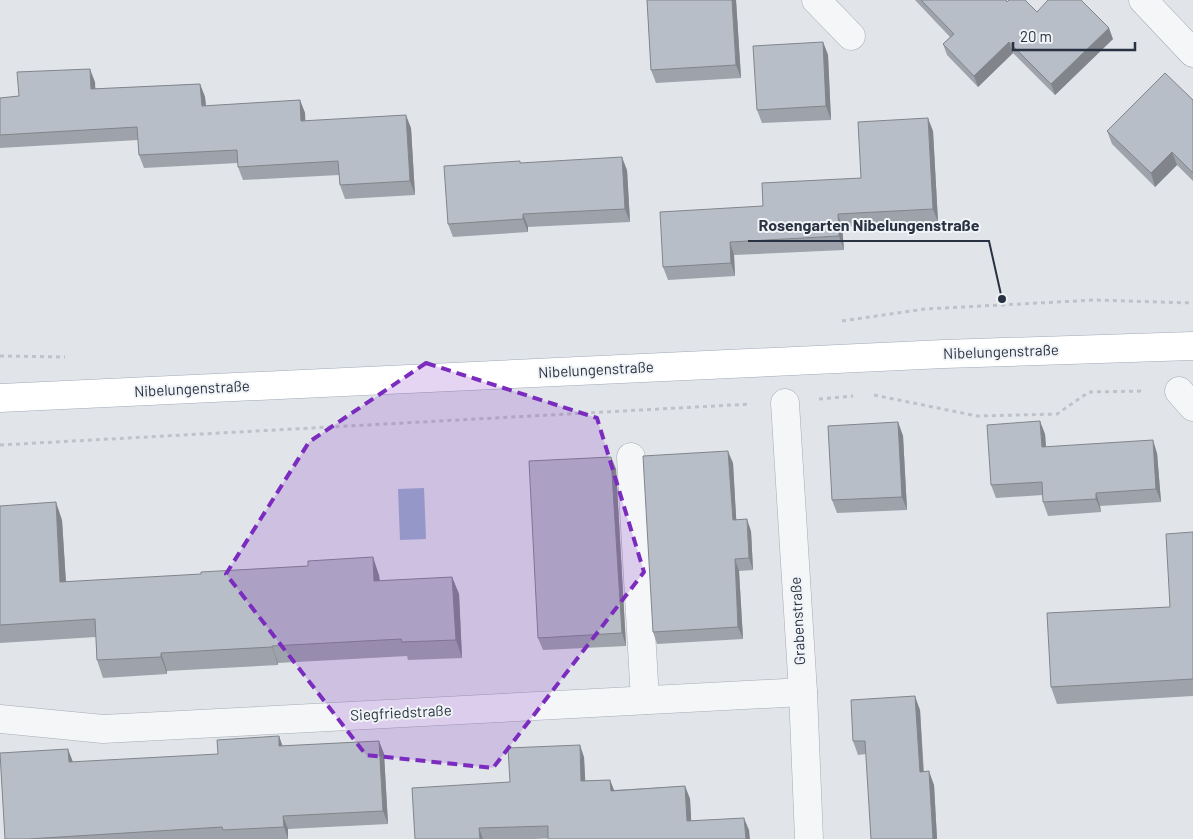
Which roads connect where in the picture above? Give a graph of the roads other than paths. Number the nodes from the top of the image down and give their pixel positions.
1 (816, 0) edge
2 (1143, 0) edge
3 (851, 36) dead end
4 (1193, 54) edge
5 (1193, 346) edge
6 (0, 398) edge
7 (785, 403) road end
8 (631, 457) dead end
9 (803, 692) junction
10 (645, 700) junction
11 (0, 719) edge
12 (809, 839) edge

1 - 3 street
2 - 4 street
5 - 6 main road, Nibelungenstraße
7 - 9 street, Grabenstraße
8 - 10 street
9 - 10 street, Siegfriedstraße
9 - 12 street, Grabenstraße
10 - 11 street, Siegfriedstraße

